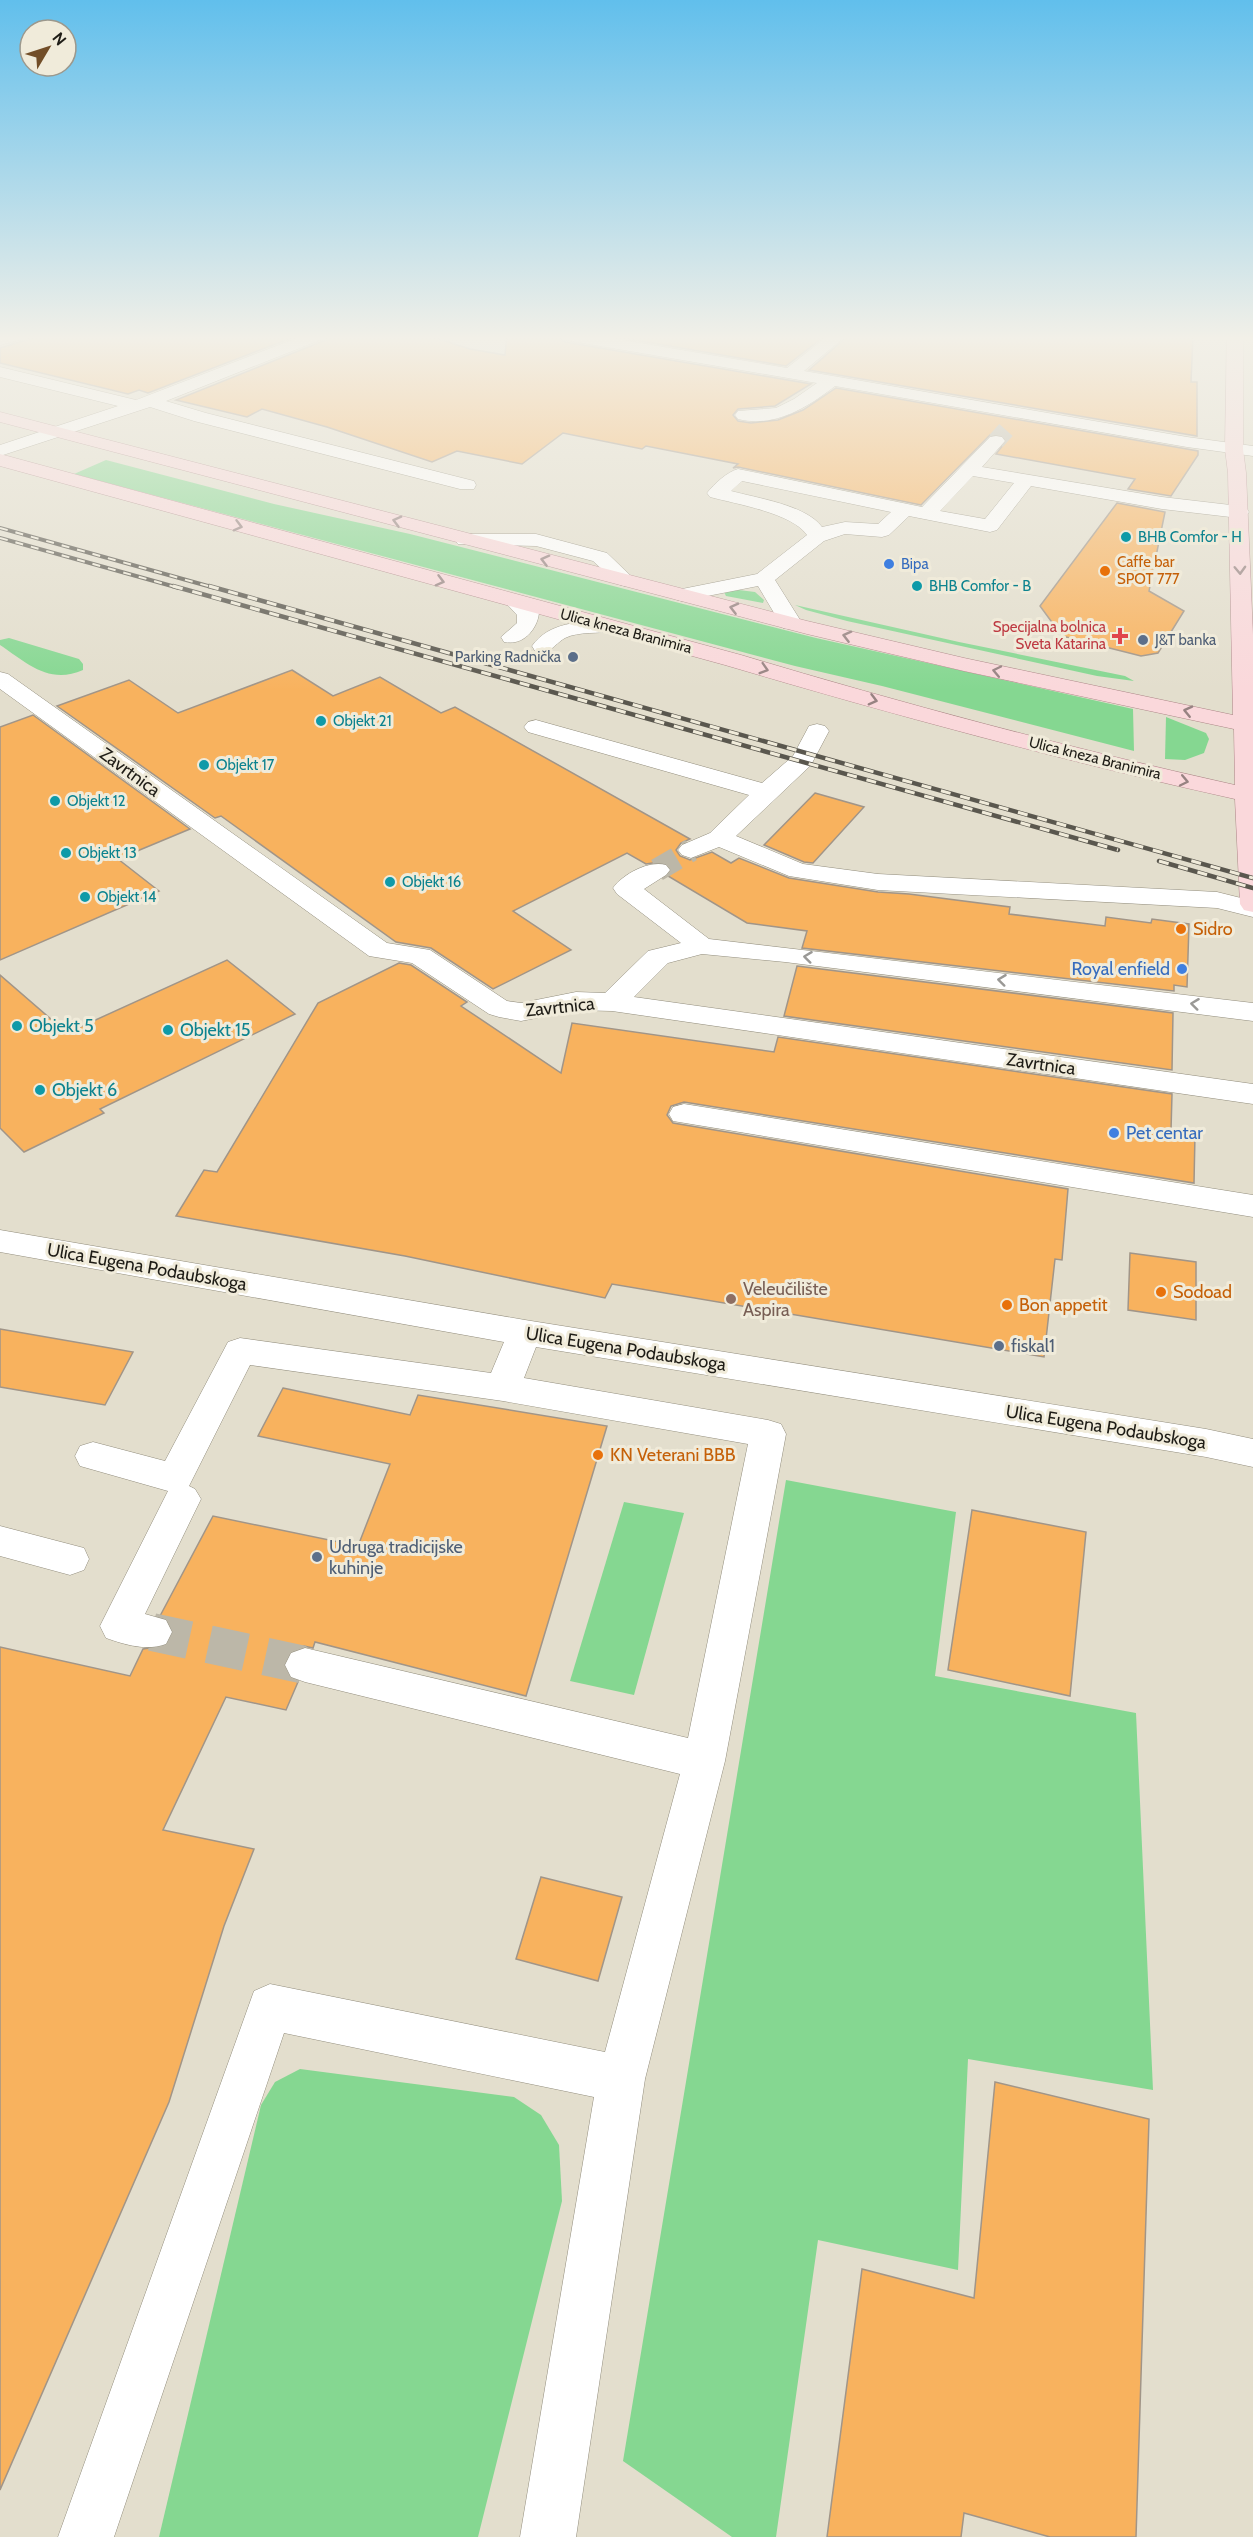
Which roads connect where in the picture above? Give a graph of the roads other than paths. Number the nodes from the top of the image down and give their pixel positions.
1 (139, 453) edge
2 (343, 453) edge
3 (984, 453) tunnel mouth
4 (1235, 453) edge
5 (0, 460) edge
6 (969, 470) junction
7 (1026, 480) junction
8 (467, 485) dead end
9 (905, 510) junction
10 (1239, 512) junction
11 (790, 514) junction
12 (926, 514) junction
13 (846, 526) junction
14 (817, 535) junction
15 (764, 579) junction
16 (682, 595) junction
17 (514, 601) junction
18 (791, 623) junction
19 (606, 626) junction
20 (512, 637) dead end
21 (543, 646) dead end
22 (0, 679) edge
23 (1249, 725) edge
24 (536, 727) dead end
25 (817, 731) dead end
26 (766, 792) junction
27 (1250, 795) edge
28 (719, 837) junction
29 (691, 850) tunnel mouth
30 (657, 870) tunnel mouth
31 (1253, 906) edge
32 (702, 946) junction
33 (612, 1002) junction
34 (1253, 1012) edge
35 (1253, 1094) edge
36 (684, 1114) dead end
37 (1253, 1206) edge
38 (0, 1241) edge
39 (525, 1333) junction
40 (503, 1388) junction
41 (1253, 1453) edge
42 (93, 1456) dead end
43 (182, 1499) dead end
44 (0, 1541) edge
45 (70, 1559) dead end
46 (152, 1632) tunnel mouth
47 (305, 1665) tunnel mouth
48 (704, 1761) junction
49 (621, 2079) junction
50 (86, 2537) edge
51 (548, 2537) edge

16 -> 1 main road
2 - 8 street
3 - 6 street
4 - 10 main road
5 -> 17 main road, Ulica kneza Branimira
6 - 7 street
6 - 12 street
7 - 10 street
7 - 12 street
9 - 11 street
9 - 12 street
9 - 13 street
10 -> 23 main road
11 - 13 street
11 - 14 street
13 - 14 street
14 - 15 street
15 - 16 street
15 - 18 street
18 -> 16 main road
17 - 19 main road, Ulica kneza Branimira
17 - 20 street
23 -> 18 main road
19 - 21 street
19 -> 27 main road, Ulica kneza Branimira
22 - 33 street, Zavrtnica
23 - 27 main road
24 - 26 street
25 - 26 street
26 - 28 street
27 - 31 main road
28 - 29 street
28 - 31 street
30 - 32 street
32 - 33 street
34 -> 32 street
33 - 35 street, Zavrtnica
36 - 37 street
38 - 39 street, Ulica Eugena Podaubskoga
39 - 40 street
39 - 41 street, Ulica Eugena Podaubskoga
40 - 42 street
40 - 48 street
43 - 46 street
44 - 45 street
47 - 48 street
48 - 49 street
49 - 50 street
49 - 51 street

